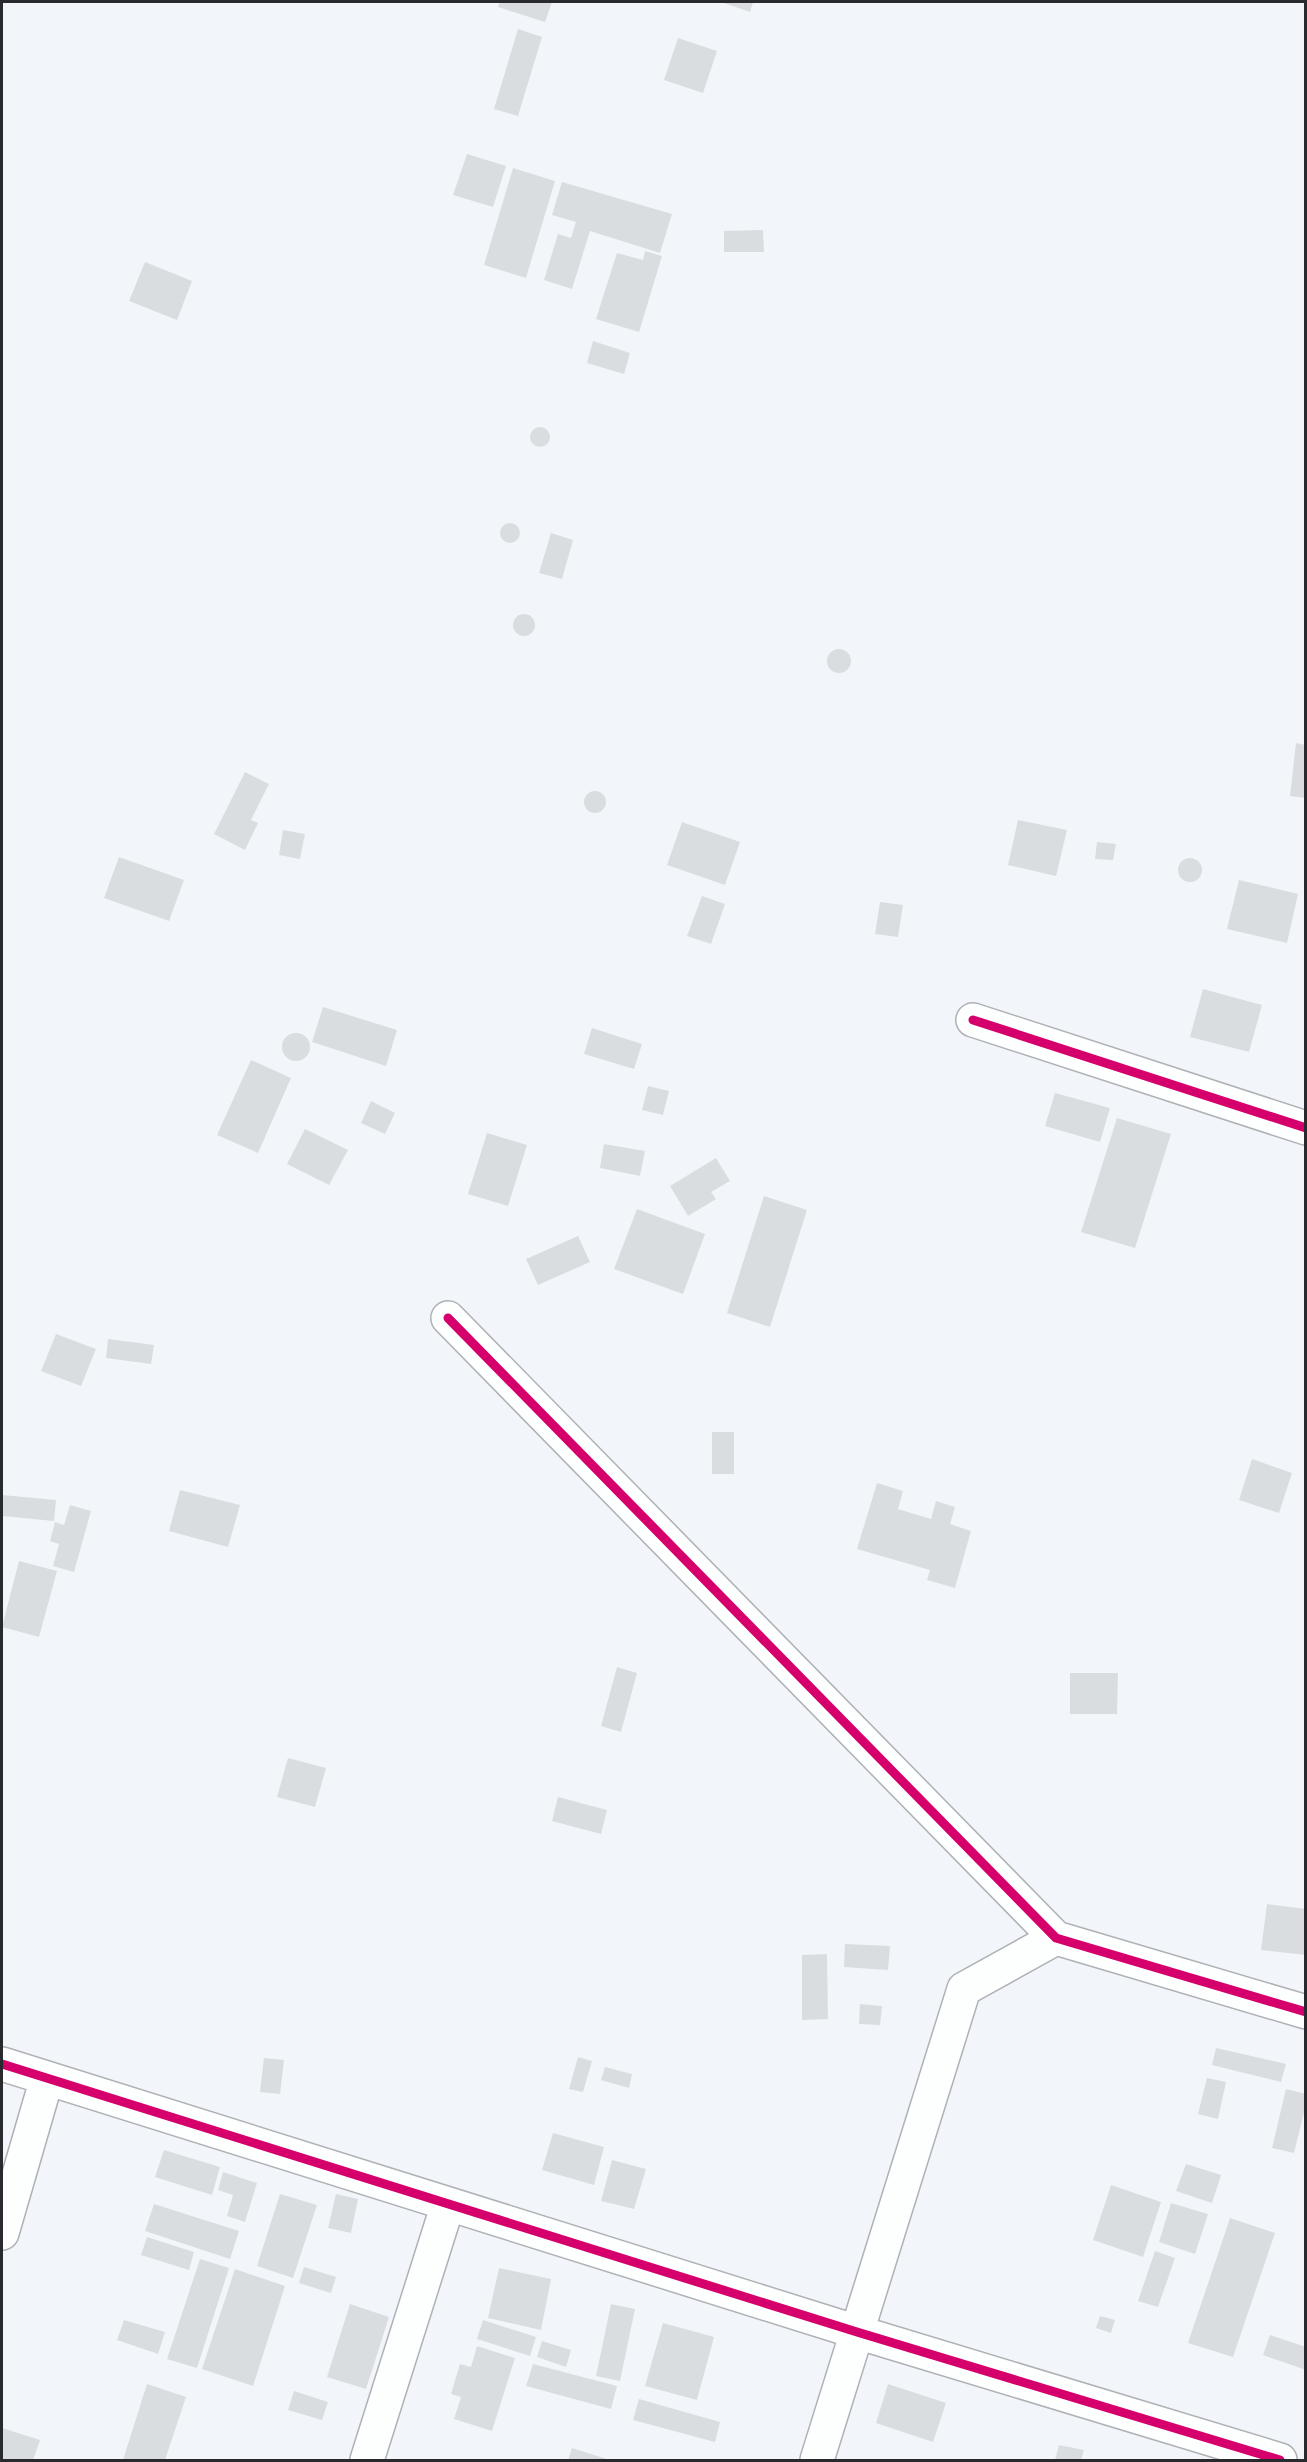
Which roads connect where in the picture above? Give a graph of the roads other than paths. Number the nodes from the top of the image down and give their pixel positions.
1 (973, 1020) dead end
2 (1305, 1128) edge
3 (448, 1318) dead end
4 (1056, 1938) junction
5 (1305, 2012) edge
6 (2, 2064) edge
7 (47, 2078) junction
8 (448, 2204) junction
9 (2, 2233) edge
10 (857, 2332) junction
11 (367, 2460) edge
12 (817, 2460) edge
13 (1280, 2460) edge

1 - 2 street
3 - 4 street
4 - 5 street
4 - 10 street
6 - 7 street
7 - 8 street
7 - 9 street
8 - 10 street
8 - 11 street
10 - 12 street
10 - 13 street

